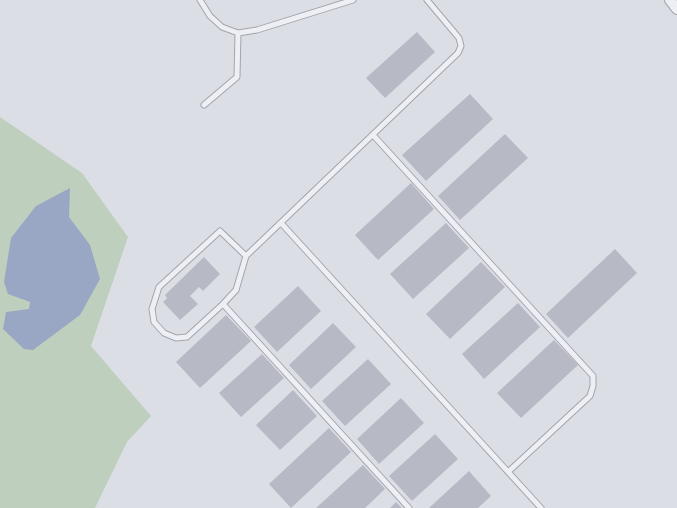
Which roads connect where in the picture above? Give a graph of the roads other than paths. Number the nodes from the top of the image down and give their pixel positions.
1 (200, 0) edge
2 (353, 0) edge
3 (427, 0) edge
4 (670, 0) edge
5 (677, 9) edge
6 (238, 33) junction
7 (204, 105) dead end
8 (373, 135) junction
9 (281, 223) junction
10 (246, 256) junction
11 (223, 304) junction
12 (508, 472) junction
13 (409, 508) edge
14 (540, 508) edge

1 - 6 lane
2 - 6 lane
3 - 8 lane
4 - 5 street
6 - 7 lane
8 - 9 lane
8 - 12 lane
9 - 10 lane
9 - 12 lane
10 - 11 lane
10 - 11 lane
11 - 13 lane
12 - 14 lane

